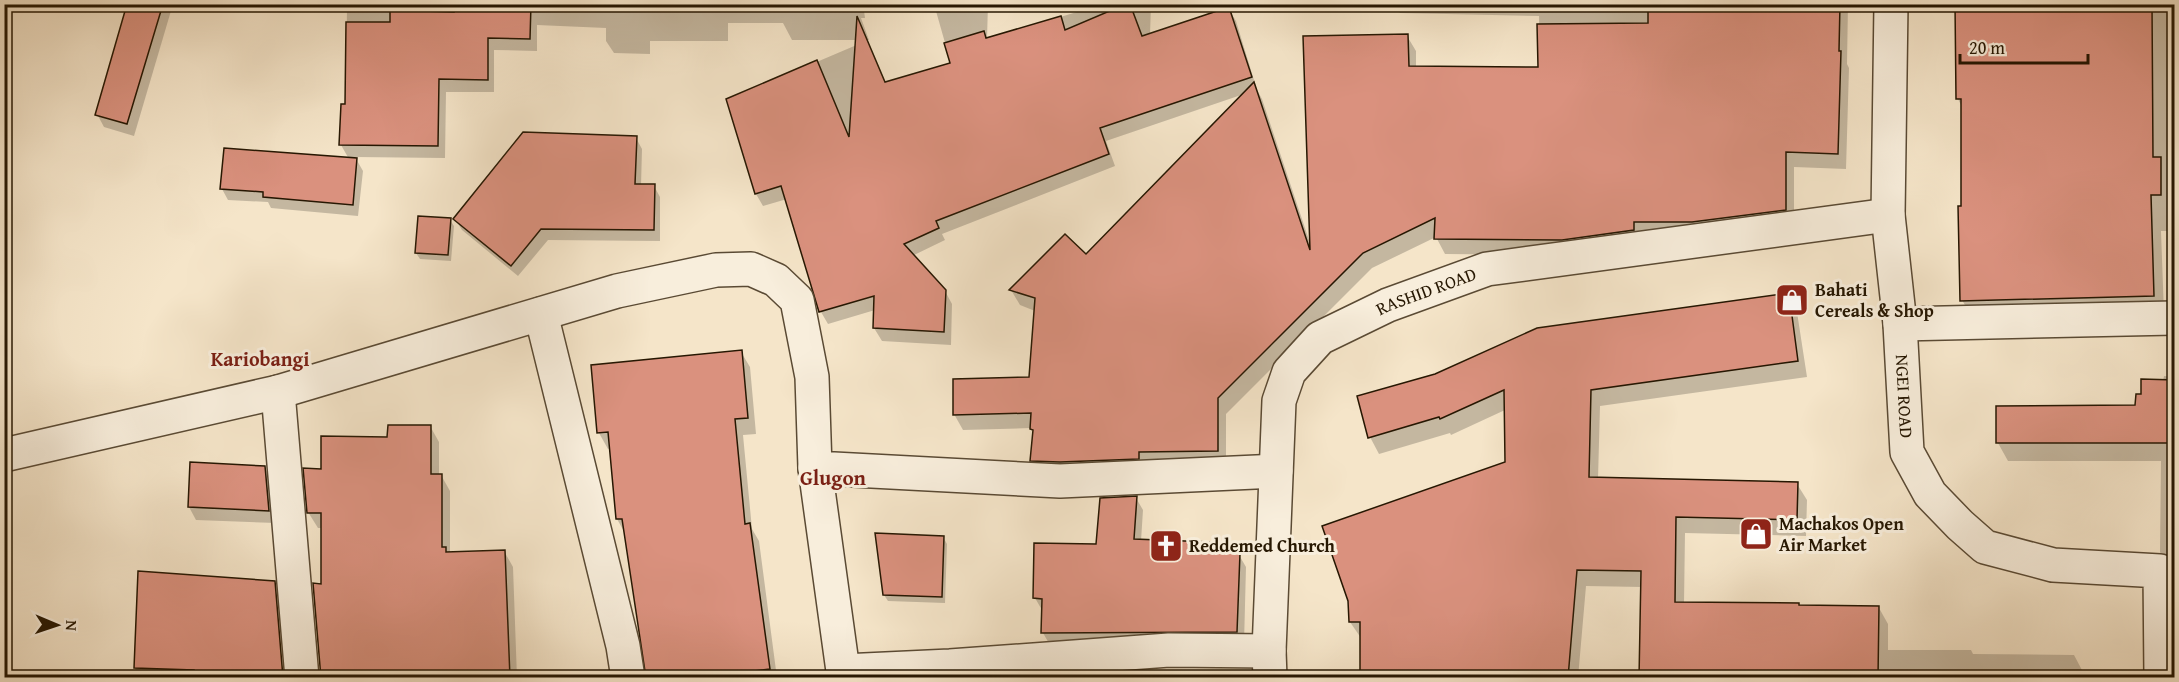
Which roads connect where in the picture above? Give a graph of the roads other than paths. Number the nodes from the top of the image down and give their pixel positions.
1 (1891, 4) edge
2 (1888, 215) junction
3 (541, 314) junction
4 (2175, 318) edge
5 (1900, 324) junction
6 (278, 393) junction
7 (4, 455) edge
8 (815, 468) junction
9 (1276, 471) junction
10 (2167, 571) edge
11 (1269, 664) edge
12 (845, 674) edge
13 (302, 678) edge
14 (628, 678) edge
15 (2161, 678) edge

1 - 2 street, NGEI ROAD
2 - 5 street, NGEI ROAD
2 - 9 street, RASHID ROAD
3 - 6 street
3 - 8 street
3 - 14 street
4 - 5 street
5 - 10 street, NGEI ROAD
6 - 7 street
6 - 13 street
8 - 9 street
8 - 12 street
9 - 11 street, RASHID ROAD
10 - 15 street, NGEI ROAD
11 - 12 street

